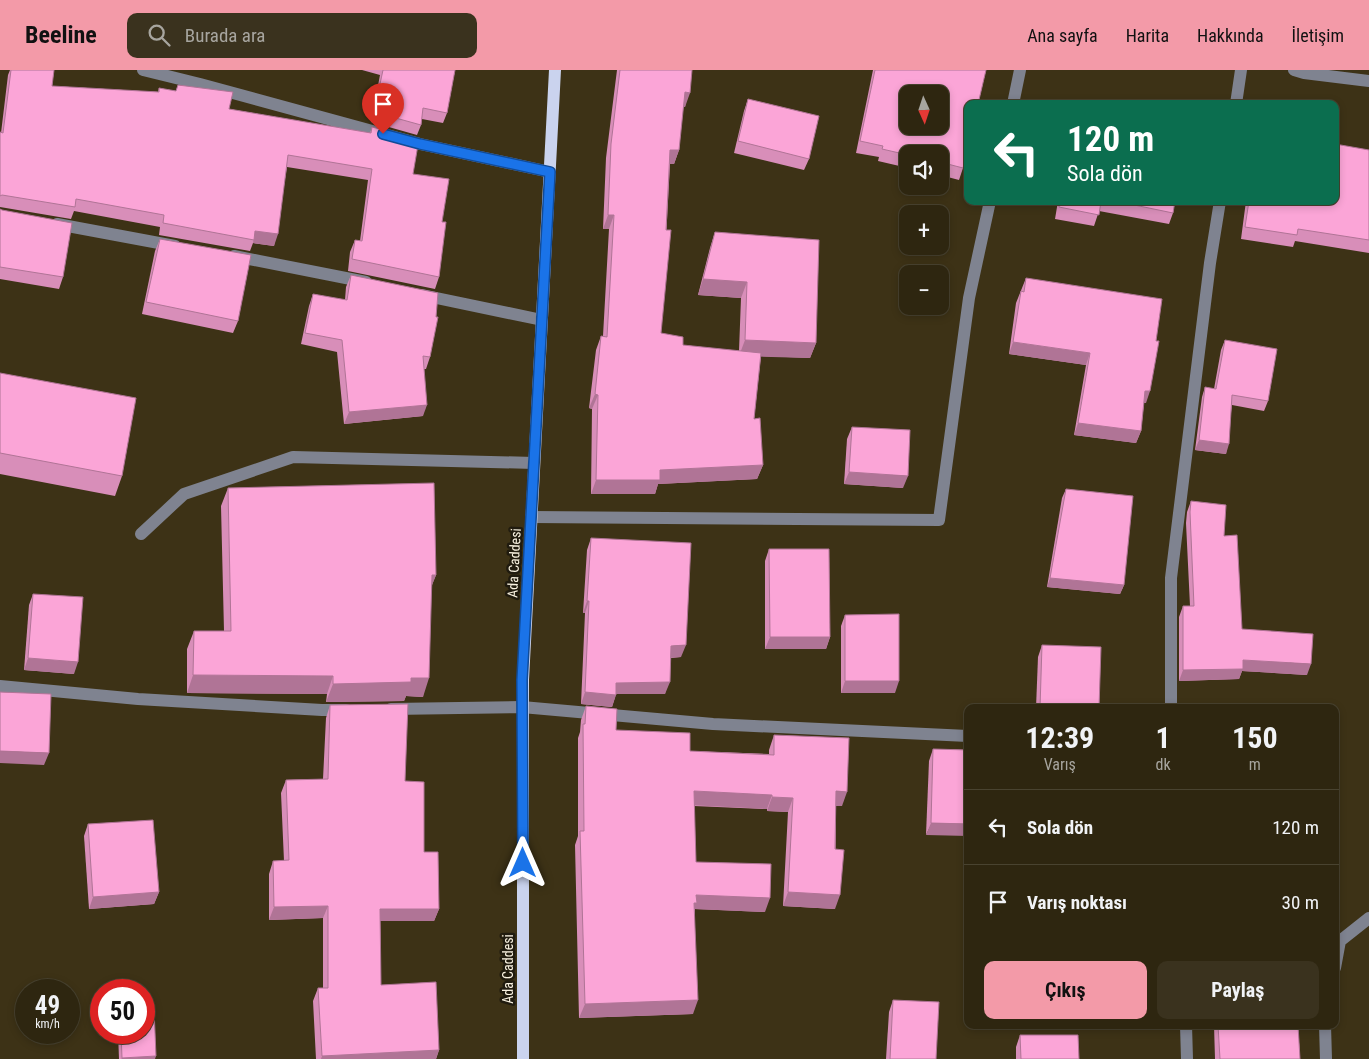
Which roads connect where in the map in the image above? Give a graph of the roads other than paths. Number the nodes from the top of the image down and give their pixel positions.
1 (143, 70) edge
2 (555, 70) edge
3 (1020, 70) edge
4 (1241, 70) edge
5 (1294, 70) edge
6 (1369, 81) edge
7 (1014, 100) edge
8 (1237, 100) edge
9 (550, 172) junction
10 (989, 205) edge
11 (1219, 205) edge
12 (46, 222) edge
13 (187, 248) edge
14 (225, 255) edge
15 (379, 285) edge
16 (408, 291) edge
17 (542, 320) junction
18 (534, 463) junction
19 (531, 517) junction
20 (141, 534) dead end
21 (0, 686) edge
22 (1171, 704) edge
23 (522, 707) junction
24 (379, 709) edge
25 (360, 710) edge
26 (964, 736) edge
27 (1369, 918) edge
28 (1339, 946) edge
29 (1186, 1029) edge
30 (1325, 1029) edge
31 (523, 1059) edge
32 (1187, 1059) edge
33 (1326, 1059) edge

1 - 9 street
2 - 9 main road, Ada Caddesi
3 - 7 street
4 - 8 street
5 - 6 street
9 - 17 main road, Ada Caddesi
10 - 19 street
11 - 22 street
12 - 13 street
14 - 15 street
16 - 17 street
17 - 18 main road, Ada Caddesi
18 - 19 main road, Ada Caddesi
18 - 20 street
19 - 23 main road, Ada Caddesi
21 - 25 street
23 - 24 street
23 - 26 street
23 - 31 main road, Ada Caddesi
27 - 28 street
29 - 32 street
30 - 33 street

